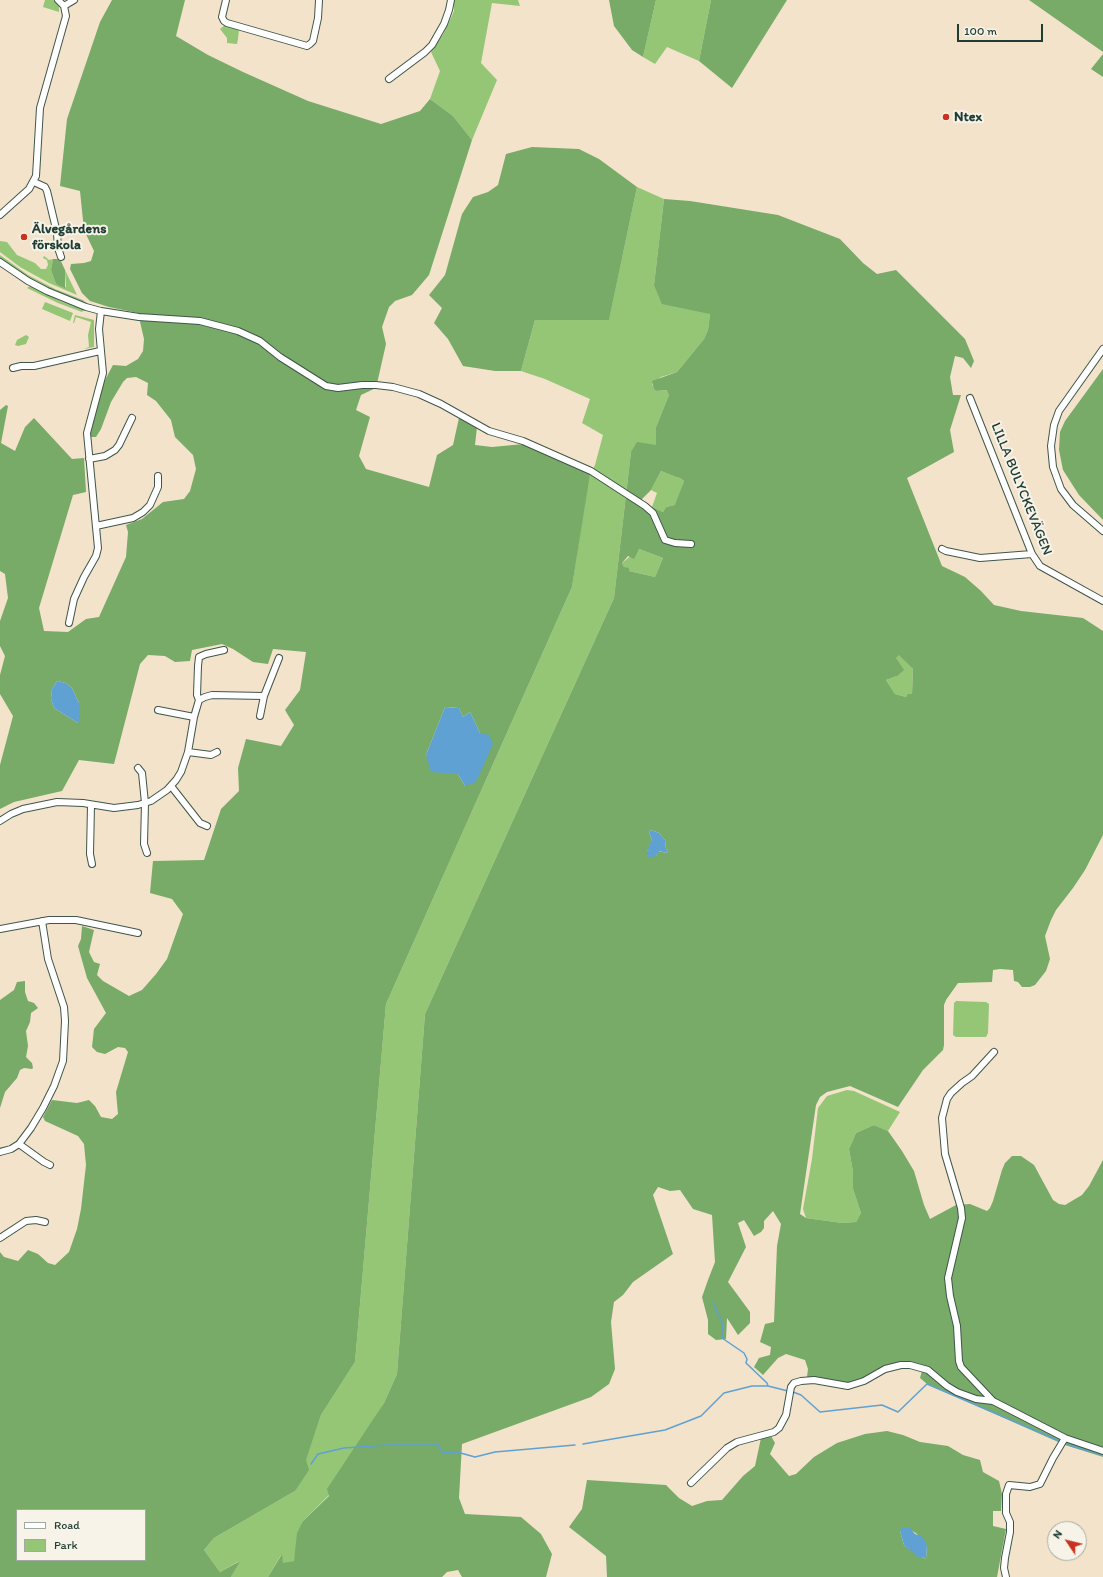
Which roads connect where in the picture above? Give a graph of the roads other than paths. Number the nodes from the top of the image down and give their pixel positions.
1 (58, 0) edge
2 (74, 0) edge
3 (226, 0) edge
4 (319, 0) edge
5 (451, 0) edge
6 (64, 6) junction
7 (389, 79) dead end
8 (34, 182) junction
9 (0, 215) edge
10 (61, 257) dead end
11 (0, 262) edge
12 (101, 311) junction
13 (1103, 349) edge
14 (100, 351) junction
15 (13, 368) dead end
16 (970, 398) dead end
17 (132, 418) dead end
18 (89, 459) junction
19 (158, 476) dead end
20 (96, 526) junction
21 (1103, 531) edge
22 (691, 544) dead end
23 (942, 549) dead end
24 (1032, 554) junction
25 (1103, 601) edge
26 (69, 623) dead end
27 (224, 650) dead end
28 (280, 658) dead end
29 (264, 696) junction
30 (200, 700) junction
31 (158, 710) dead end
32 (260, 716) dead end
33 (194, 717) junction
34 (188, 752) junction
35 (217, 752) dead end
36 (138, 768) dead end
37 (171, 786) junction
38 (145, 803) junction
39 (91, 805) junction
40 (0, 821) edge
41 (207, 826) dead end
42 (147, 852) dead end
43 (92, 864) dead end
44 (42, 920) junction
45 (0, 929) edge
46 (138, 933) dead end
47 (994, 1052) dead end
48 (19, 1144) junction
49 (0, 1152) edge
50 (50, 1165) dead end
51 (45, 1222) dead end
52 (0, 1238) edge
53 (993, 1401) junction
54 (1065, 1438) junction
55 (1103, 1451) edge
56 (691, 1483) dead end
57 (1006, 1577) edge

1 - 6 street
2 - 6 street
3 - 4 street
5 - 7 street
6 - 8 street
8 - 9 street
8 - 10 street
11 - 12 street
12 - 14 street
12 - 22 street
13 - 21 street
14 - 15 street
14 - 18 street
16 - 24 street, LILLA BULYCKEVÄGEN
17 - 18 street
18 - 20 street
19 - 20 street
20 - 26 street
23 - 24 street
24 - 25 street, LILLA BULYCKEVÄGEN
27 - 30 street
28 - 29 street
29 - 30 street
29 - 32 street
30 - 33 street
31 - 33 street
33 - 34 street
34 - 35 street
34 - 37 street
36 - 38 street
37 - 38 street
37 - 41 street
38 - 39 street
38 - 42 street
39 - 40 street
39 - 43 street
44 - 45 street
44 - 46 street
44 - 48 street
47 - 53 street
48 - 49 street
48 - 50 street
51 - 52 street
53 - 54 street
53 - 56 street
54 - 55 street
54 - 57 street

